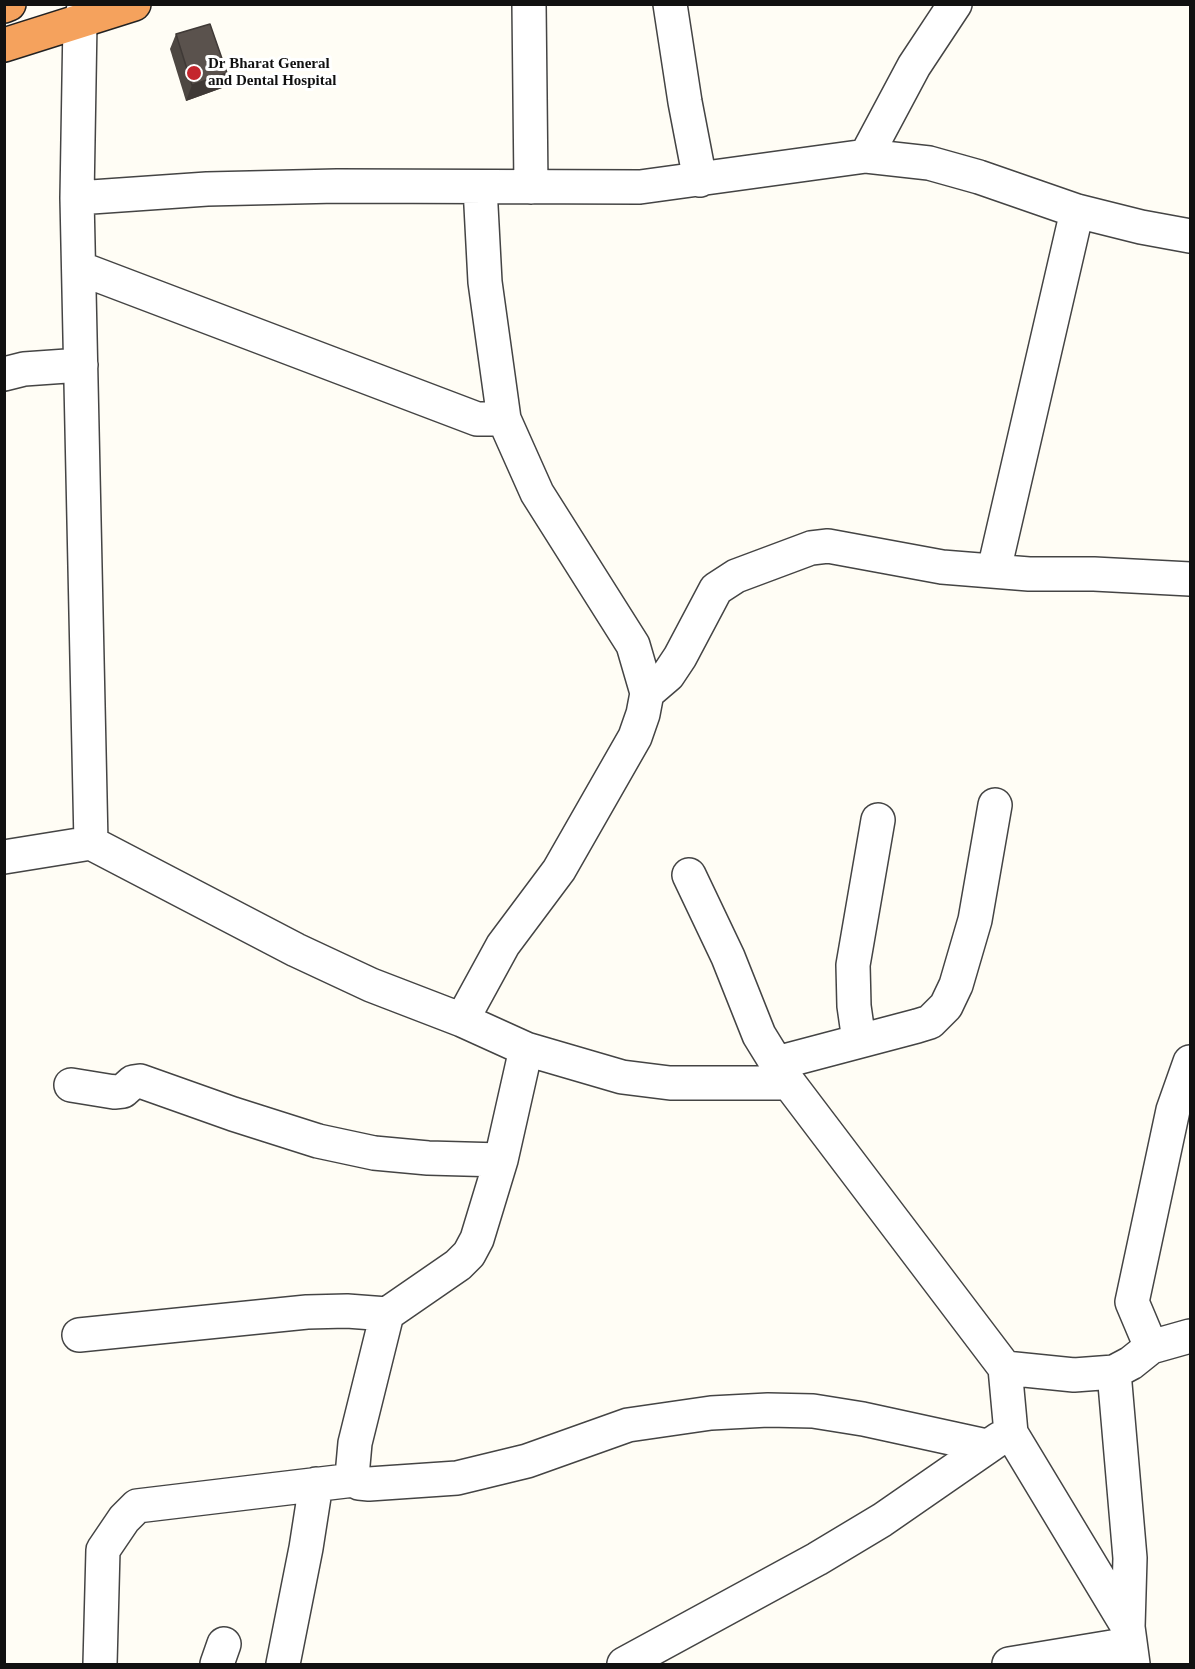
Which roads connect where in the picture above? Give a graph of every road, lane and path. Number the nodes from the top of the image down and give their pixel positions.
1 (9, 4) edge
2 (134, 4) edge
3 (529, 4) edge
4 (669, 4) edge
5 (954, 4) edge
6 (4, 6) edge
7 (83, 13) edge
8 (4, 45) edge
9 (866, 156) junction
10 (700, 180) junction
11 (480, 187) junction
12 (531, 188) junction
13 (77, 198) junction
14 (1077, 211) junction
15 (1191, 236) edge
16 (79, 268) junction
17 (81, 365) junction
18 (4, 374) edge
19 (504, 419) junction
20 (994, 570) junction
21 (1191, 579) edge
22 (647, 693) junction
23 (995, 805) dead end
24 (878, 820) dead end
25 (91, 843) junction
26 (4, 857) edge
27 (689, 875) dead end
28 (462, 1020) junction
29 (859, 1041) junction
30 (526, 1048) junction
31 (1191, 1062) edge
32 (783, 1073) junction
33 (71, 1084) dead end
34 (1176, 1157) edge
35 (501, 1160) junction
36 (387, 1314) junction
37 (79, 1335) dead end
38 (1191, 1336) edge
39 (1151, 1347) junction
40 (1005, 1368) junction
41 (1114, 1372) junction
42 (999, 1440) junction
43 (354, 1480) junction
44 (316, 1484) junction
45 (1130, 1645) edge
46 (100, 1665) edge
47 (283, 1665) edge
48 (624, 1665) edge
49 (1009, 1665) edge

1 - 6 highway
2 - 7 highway
3 - 12 street
4 - 10 street
5 - 9 street
7 - 8 highway
7 - 13 street
9 - 10 street
9 - 14 street
10 - 12 street
11 - 12 street
11 - 13 street
11 - 19 street
13 - 16 street
14 - 15 street
14 - 20 street
16 - 17 street
16 - 19 street
17 - 18 street
17 - 25 street
19 - 22 street
20 - 21 street
20 - 22 street
22 - 28 street
23 - 29 street
24 - 29 street
25 - 26 street
25 - 28 street
27 - 32 street
28 - 30 street
29 - 32 street
30 - 32 street
30 - 35 street
31 - 34 street
32 - 40 street
33 - 35 street
34 - 39 street
35 - 36 street
36 - 37 street
36 - 43 street
38 - 39 street
39 - 41 street
40 - 41 street
40 - 42 street
41 - 45 street
42 - 43 street
42 - 45 street
42 - 48 street
43 - 44 street
44 - 46 street
44 - 47 street
45 - 49 street

